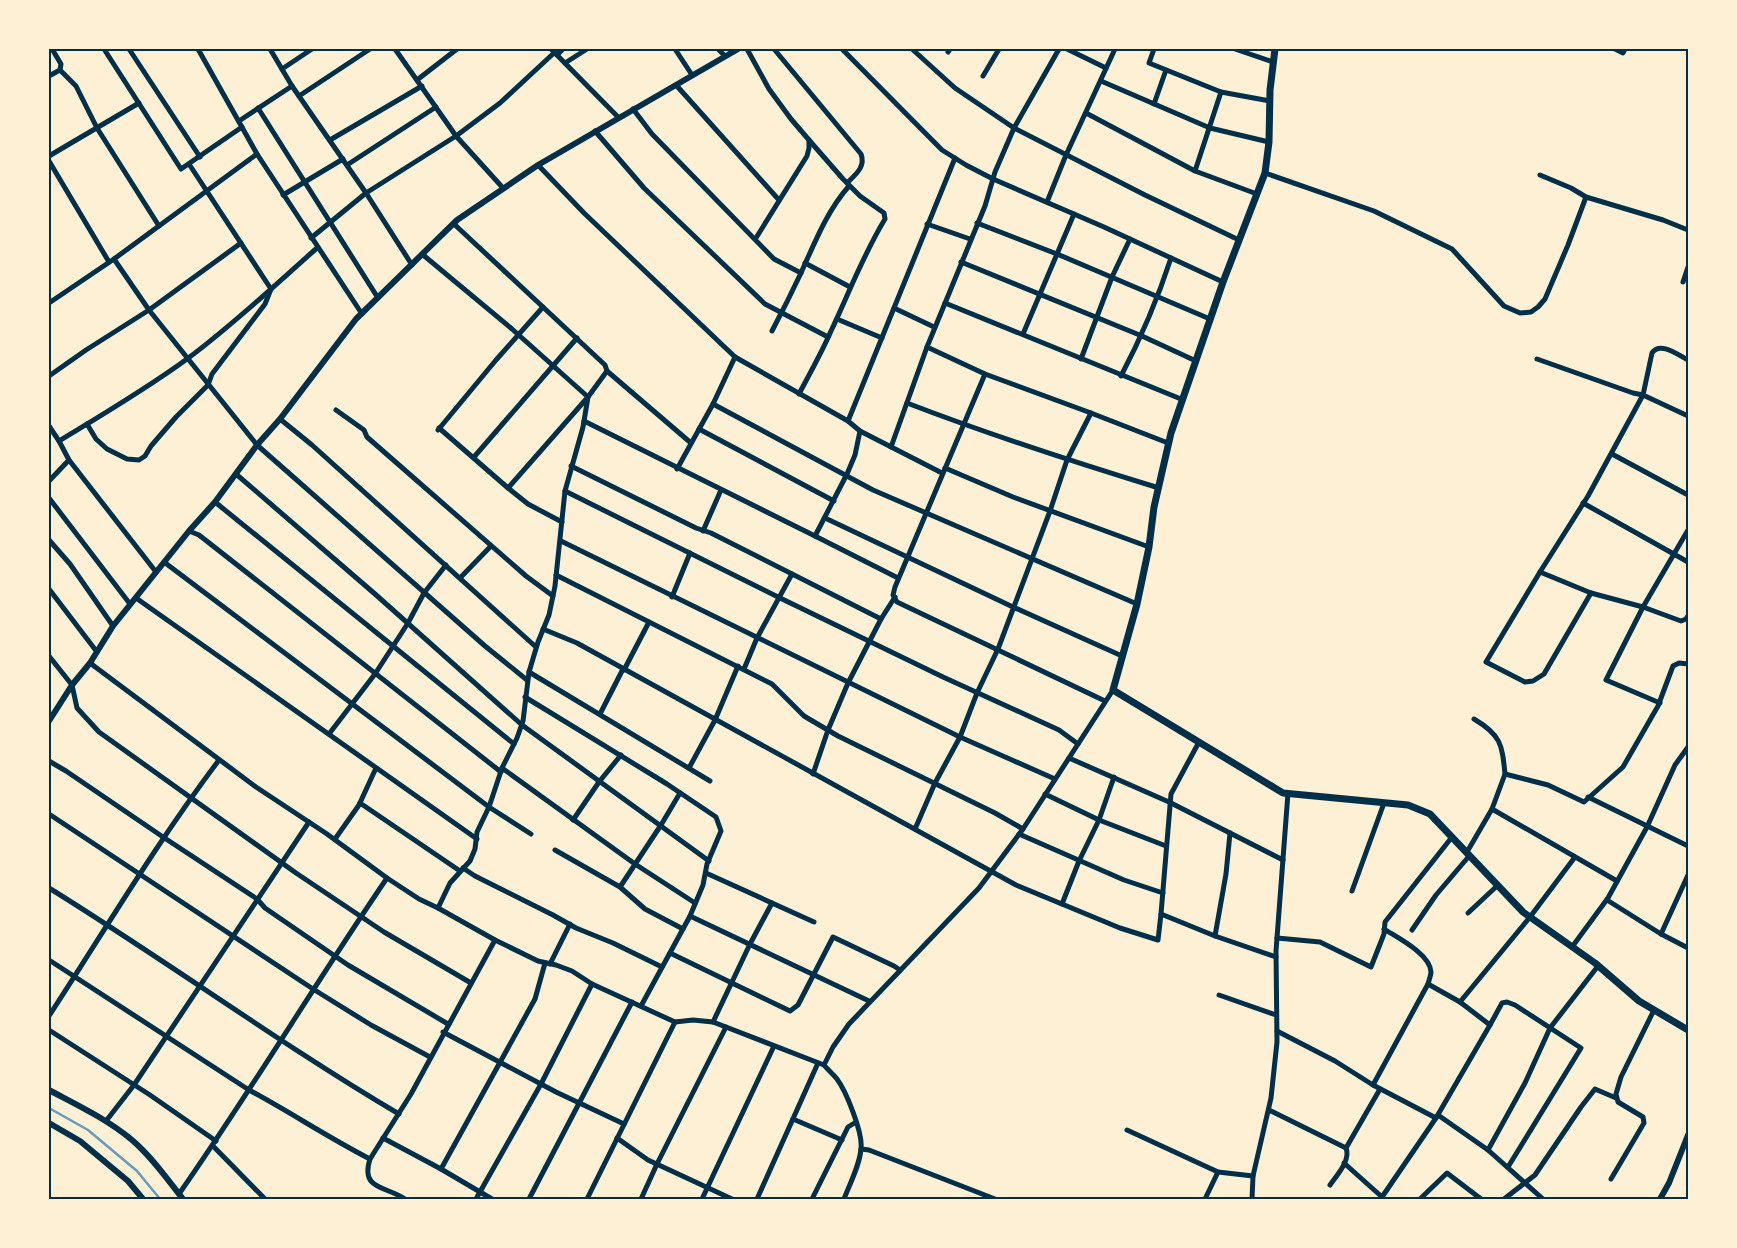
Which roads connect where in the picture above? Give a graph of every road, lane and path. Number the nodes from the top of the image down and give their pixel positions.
1 (52, 49) edge
2 (104, 49) edge
3 (129, 49) edge
4 (198, 49) edge
5 (270, 49) edge
6 (312, 49) edge
7 (370, 49) edge
8 (395, 49) edge
9 (457, 49) edge
10 (563, 49) edge
11 (587, 49) edge
12 (675, 49) edge
13 (718, 49) edge
14 (738, 49) edge
15 (747, 49) edge
16 (774, 49) edge
17 (842, 49) edge
18 (912, 49) edge
19 (999, 49) edge
20 (1059, 49) edge
21 (1068, 49) edge
22 (1114, 49) edge
23 (1154, 49) edge
24 (1235, 49) edge
25 (1275, 49) edge
26 (1614, 49) edge
27 (1625, 49) edge
28 (554, 52) edge
29 (725, 56) junction
30 (565, 62) junction
31 (1273, 62) junction
32 (1106, 68) junction
33 (282, 69) junction
34 (60, 70) junction
35 (1166, 70) junction
36 (692, 75) junction
37 (49, 76) edge
38 (983, 76) dead end
39 (417, 80) junction
40 (1101, 81) junction
41 (676, 85) junction
42 (292, 86) junction
43 (422, 86) junction
44 (1221, 92) junction
45 (299, 96) junction
46 (1270, 101) junction
47 (140, 103) junction
48 (1154, 104) junction
49 (436, 107) junction
50 (258, 108) junction
51 (633, 109) junction
52 (1086, 113) junction
53 (618, 118) junction
54 (238, 121) junction
55 (242, 127) junction
56 (97, 128) junction
57 (1014, 128) junction
58 (1210, 128) junction
59 (595, 131) junction
60 (456, 136) junction
61 (330, 140) junction
62 (810, 140) junction
63 (1269, 142) junction
64 (257, 154) junction
65 (1066, 155) junction
66 (49, 156) edge
67 (200, 157) junction
68 (955, 158) junction
69 (343, 159) junction
70 (49, 161) edge
71 (189, 164) junction
72 (347, 165) junction
73 (538, 165) junction
74 (1195, 171) junction
75 (1265, 174) junction
76 (1540, 175) dead end
77 (993, 179) junction
78 (304, 183) junction
79 (848, 184) junction
80 (503, 188) junction
81 (206, 191) junction
82 (366, 193) junction
83 (1257, 194) junction
84 (283, 195) junction
85 (1586, 197) junction
86 (779, 200) junction
87 (1047, 202) junction
88 (1074, 214) junction
89 (331, 222) junction
90 (454, 224) junction
91 (927, 224) junction
92 (977, 224) junction
93 (159, 226) junction
94 (1688, 230) edge
95 (311, 238) junction
96 (756, 238) junction
97 (970, 239) junction
98 (1130, 239) junction
99 (1239, 240) junction
100 (241, 244) junction
101 (317, 248) junction
102 (422, 254) junction
103 (1057, 254) junction
104 (1171, 258) junction
105 (112, 261) junction
106 (961, 262) junction
107 (805, 263) junction
108 (412, 265) junction
109 (1688, 267) edge
110 (801, 273) junction
111 (1112, 277) junction
112 (1223, 282) junction
113 (1683, 282) dead end
114 (850, 287) junction
115 (271, 289) junction
116 (1040, 294) junction
117 (1159, 297) junction
118 (378, 298) junction
119 (49, 303) edge
120 (945, 303) junction
121 (543, 307) junction
122 (894, 308) junction
123 (149, 310) junction
124 (362, 314) junction
125 (781, 314) junction
126 (1097, 318) junction
127 (837, 319) junction
128 (1210, 319) junction
129 (934, 327) junction
130 (772, 331) dead end
131 (1023, 334) junction
132 (519, 335) junction
133 (1142, 336) junction
134 (828, 337) junction
135 (577, 338) junction
136 (882, 338) junction
137 (927, 347) junction
138 (735, 357) junction
139 (187, 358) junction
140 (1081, 359) junction
141 (1537, 359) dead end
142 (1688, 360) edge
143 (1196, 361) junction
144 (553, 366) junction
145 (607, 371) junction
146 (985, 374) junction
147 (49, 376) edge
148 (1122, 376) junction
149 (208, 385) junction
150 (799, 394) junction
151 (1643, 395) junction
152 (588, 397) junction
153 (1182, 399) junction
154 (907, 403) junction
155 (713, 404) junction
156 (336, 410) dead end
157 (1091, 412) junction
158 (1688, 416) edge
159 (280, 419) junction
160 (584, 421) junction
161 (848, 421) junction
162 (87, 424) junction
163 (963, 425) junction
164 (49, 426) edge
165 (699, 429) junction
166 (860, 432) junction
167 (59, 441) junction
168 (691, 443) junction
169 (1168, 443) junction
170 (256, 445) junction
171 (891, 447) junction
172 (1612, 454) junction
173 (474, 457) junction
174 (69, 460) junction
175 (1066, 460) junction
176 (571, 466) junction
177 (945, 468) junction
178 (677, 469) junction
179 (236, 474) junction
180 (847, 474) junction
181 (942, 474) junction
182 (49, 481) edge
183 (508, 488) junction
184 (1159, 488) junction
185 (721, 490) junction
186 (565, 491) junction
187 (1688, 495) edge
188 (49, 498) edge
189 (834, 501) junction
190 (215, 502) junction
191 (1583, 503) junction
192 (1050, 511) junction
193 (925, 514) junction
194 (825, 518) junction
195 (562, 522) junction
196 (1688, 530) edge
197 (189, 531) junction
198 (704, 531) junction
199 (815, 536) junction
200 (49, 540) edge
201 (561, 541) junction
202 (491, 546) junction
203 (1148, 547) junction
204 (690, 553) junction
205 (1674, 554) junction
206 (907, 556) junction
207 (1031, 558) junction
208 (164, 562) junction
209 (1688, 562) edge
210 (446, 565) junction
211 (156, 572) junction
212 (1540, 572) junction
213 (792, 574) junction
214 (556, 575) junction
215 (460, 578) junction
216 (898, 578) junction
217 (49, 589) edge
218 (424, 593) junction
219 (1591, 593) junction
220 (553, 596) junction
221 (672, 597) junction
222 (778, 597) junction
223 (895, 597) junction
224 (136, 598) junction
225 (130, 604) junction
226 (1137, 604) junction
227 (1013, 607) junction
228 (1643, 607) junction
229 (1688, 616) edge
230 (881, 619) junction
231 (649, 622) junction
232 (408, 624) junction
233 (113, 626) junction
234 (543, 629) junction
235 (757, 638) junction
236 (869, 642) junction
237 (393, 646) junction
238 (536, 647) junction
239 (998, 649) junction
240 (97, 652) junction
241 (49, 656) edge
242 (1122, 656) junction
243 (90, 664) junction
244 (1688, 664) edge
245 (738, 666) junction
246 (624, 669) junction
247 (744, 670) junction
248 (529, 672) junction
249 (375, 674) junction
250 (528, 680) junction
251 (848, 683) junction
252 (72, 685) junction
253 (1113, 690) junction
254 (977, 693) junction
255 (525, 697) junction
256 (1106, 701) junction
257 (1660, 703) junction
258 (352, 704) junction
259 (600, 714) junction
260 (1474, 719) dead end
261 (715, 720) junction
262 (49, 721) edge
263 (522, 725) junction
264 (828, 730) junction
265 (329, 734) junction
266 (960, 737) junction
267 (1199, 742) junction
268 (514, 744) junction
269 (1078, 744) junction
270 (1688, 747) edge
271 (621, 756) junction
272 (1069, 758) junction
273 (220, 760) junction
274 (49, 761) edge
275 (376, 768) junction
276 (689, 768) junction
277 (501, 770) junction
278 (813, 774) junction
279 (1506, 774) junction
280 (1114, 777) junction
281 (1055, 779) junction
282 (710, 781) dead end
283 (600, 782) junction
284 (935, 783) junction
285 (680, 793) junction
286 (1288, 793) junction
287 (1045, 794) junction
288 (1588, 797) junction
289 (190, 798) junction
290 (1169, 802) junction
291 (360, 803) junction
292 (1384, 803) junction
293 (489, 806) junction
294 (1492, 809) junction
295 (49, 814) edge
296 (573, 820) junction
297 (1099, 820) junction
298 (309, 822) junction
299 (661, 825) junction
300 (1646, 827) junction
301 (914, 829) junction
302 (1023, 829) junction
303 (1230, 833) junction
304 (532, 834) dead end
305 (1019, 834) junction
306 (1452, 836) junction
307 (163, 838) junction
308 (335, 839) junction
309 (477, 839) junction
310 (1166, 846) junction
311 (1688, 846) edge
312 (555, 850) dead end
313 (1468, 853) junction
314 (1575, 857) junction
315 (1283, 860) junction
316 (709, 861) junction
317 (1079, 861) junction
318 (282, 863) junction
319 (636, 864) junction
320 (461, 869) junction
321 (992, 870) junction
322 (139, 873) junction
323 (706, 873) junction
324 (1688, 875) edge
325 (387, 878) junction
326 (1617, 882) junction
327 (1498, 885) junction
328 (620, 887) junction
329 (49, 888) edge
330 (1352, 891) dead end
331 (1163, 893) junction
332 (257, 899) junction
333 (1607, 900) junction
334 (696, 903) junction
335 (772, 903) junction
336 (1062, 904) junction
337 (438, 908) junction
338 (1468, 913) dead end
339 (1161, 914) junction
340 (362, 916) junction
341 (690, 916) junction
342 (1530, 917) junction
343 (814, 922) dead end
344 (107, 924) junction
345 (570, 924) junction
346 (683, 929) junction
347 (1384, 929) junction
348 (1412, 930) dead end
349 (1661, 934) junction
350 (232, 935) junction
351 (1215, 936) junction
352 (1277, 938) junction
353 (495, 940) junction
354 (750, 944) junction
355 (1572, 947) junction
356 (1688, 948) edge
357 (670, 953) junction
358 (336, 955) junction
359 (1276, 958) junction
360 (49, 960) edge
361 (548, 963) junction
362 (1598, 966) junction
363 (662, 967) junction
364 (900, 970) junction
365 (813, 974) junction
366 (74, 976) junction
367 (470, 983) junction
368 (730, 983) junction
369 (592, 984) junction
370 (1428, 984) junction
371 (200, 986) junction
372 (314, 989) junction
373 (1219, 995) dead end
374 (869, 1001) junction
375 (632, 1002) junction
376 (1460, 1002) junction
377 (641, 1006) junction
378 (1654, 1010) junction
379 (1276, 1015) junction
380 (49, 1016) edge
381 (675, 1022) junction
382 (713, 1022) junction
383 (448, 1024) junction
384 (1490, 1025) junction
385 (726, 1027) junction
386 (1550, 1028) junction
387 (49, 1030) edge
388 (1688, 1030) edge
389 (1276, 1031) junction
390 (443, 1032) junction
391 (167, 1036) junction
392 (281, 1041) junction
393 (774, 1046) junction
394 (430, 1057) junction
395 (500, 1062) junction
396 (821, 1064) junction
397 (541, 1084) junction
398 (134, 1085) junction
399 (1372, 1085) junction
400 (1380, 1089) junction
401 (49, 1090) edge
402 (249, 1090) junction
403 (1616, 1098) junction
404 (580, 1103) junction
405 (1269, 1110) junction
406 (399, 1114) junction
407 (1437, 1117) junction
408 (793, 1119) junction
409 (106, 1121) junction
410 (856, 1122) junction
411 (49, 1123) edge
412 (624, 1124) junction
413 (1128, 1130) dead end
414 (1688, 1135) edge
415 (383, 1138) junction
416 (617, 1138) junction
417 (842, 1140) junction
418 (214, 1144) junction
419 (1346, 1148) junction
420 (861, 1149) junction
421 (1488, 1150) junction
422 (370, 1159) junction
423 (1344, 1163) junction
424 (657, 1164) junction
425 (1508, 1167) junction
426 (441, 1169) junction
427 (1218, 1172) junction
428 (1253, 1176) junction
429 (1611, 1179) dead end
430 (1525, 1183) junction
431 (1330, 1185) dead end
432 (707, 1188) junction
433 (480, 1192) junction
434 (181, 1197) edge
435 (143, 1199) edge
436 (265, 1199) edge
437 (405, 1199) edge
438 (476, 1199) edge
439 (492, 1199) edge
440 (529, 1199) edge
441 (587, 1199) edge
442 (642, 1199) edge
443 (702, 1199) edge
444 (732, 1199) edge
445 (757, 1199) edge
446 (812, 1199) edge
447 (844, 1199) edge
448 (995, 1199) edge
449 (1205, 1199) edge
450 (1252, 1199) edge
451 (1420, 1199) edge
452 (1481, 1199) edge
453 (1504, 1199) edge
454 (1543, 1199) edge
455 (1660, 1199) edge

1 - 34 street
2 - 47 street
3 - 67 street
4 - 54 street
5 - 33 street
6 - 33 street
7 - 45 street
8 - 39 street
9 - 39 street
10 - 28 street
11 - 30 street
12 - 36 street
13 - 29 street
14 - 29 street
15 - 62 street
16 - 79 street
17 - 68 street
18 - 57 street
19 - 38 street
20 - 57 street
21 - 32 street
22 - 32 street
23 - 35 street
24 - 31 street
25 - 31 main road
26 - 27 street
28 - 30 street
28 - 60 street
29 - 36 street
30 - 53 street
31 - 46 main road
32 - 40 street
33 - 42 street
34 - 37 street
34 - 56 street
35 - 44 street
35 - 48 street
36 - 41 street
39 - 43 street
40 - 48 street
40 - 52 street
41 - 51 street
41 - 86 street
42 - 45 street
42 - 50 street
43 - 49 street
43 - 61 street
44 - 46 street
44 - 58 street
45 - 61 street
46 - 63 main road
47 - 56 street
47 - 71 street
48 - 58 street
49 - 60 street
49 - 72 street
50 - 54 street
50 - 78 street
51 - 53 street
51 - 96 street
52 - 65 street
52 - 74 street
53 - 59 street
54 - 55 street
55 - 64 street
55 - 67 street
56 - 66 street
56 - 93 street
57 - 65 street
57 - 77 street
58 - 63 street
58 - 74 street
59 - 73 street
59 - 125 street
60 - 80 street
60 - 82 street
61 - 69 street
62 - 79 street
62 - 86 street
63 - 75 main road
64 - 81 street
64 - 84 street
65 - 87 street
65 - 99 street
67 - 71 street
68 - 77 street
68 - 91 street
69 - 72 street
69 - 78 street
70 - 105 street
71 - 81 street
72 - 82 street
73 - 80 street
73 - 138 street
74 - 83 street
75 - 83 main road
75 - 85 street
76 - 85 street
77 - 87 street
77 - 92 street
78 - 84 street
78 - 89 street
79 - 107 street
79 - 114 street
80 - 90 street
81 - 93 street
81 - 100 street
82 - 89 street
82 - 108 street
83 - 99 main road
84 - 95 street
85 - 94 street
86 - 96 street
87 - 88 street
88 - 98 street
88 - 103 street
89 - 95 street
89 - 118 street
90 - 102 street
90 - 121 street
91 - 97 street
91 - 122 street
92 - 97 street
92 - 103 street
93 - 105 street
95 - 101 street
96 - 110 street
97 - 106 street
98 - 104 street
98 - 111 street
99 - 112 main road
100 - 115 street
100 - 123 street
101 - 115 street
101 - 124 street
102 - 108 street
102 - 132 street
103 - 111 street
103 - 116 street
104 - 112 street
104 - 117 street
105 - 119 street
105 - 123 street
106 - 116 street
106 - 120 street
107 - 110 street
107 - 114 street
108 - 118 street
109 - 113 street
110 - 125 street
111 - 117 street
111 - 126 street
112 - 128 main road
114 - 127 street
115 - 139 street
115 - 149 street
116 - 126 street
116 - 131 street
117 - 128 street
117 - 133 street
118 - 124 street
120 - 129 street
120 - 131 street
121 - 132 street
121 - 135 street
122 - 129 street
122 - 136 street
123 - 139 street
123 - 147 street
124 - 159 street
125 - 130 street
125 - 134 street
126 - 133 street
126 - 140 street
127 - 134 street
127 - 136 street
128 - 143 main road
129 - 137 street
131 - 140 street
132 - 144 street
132 - 173 street
133 - 143 street
133 - 148 street
134 - 150 street
135 - 144 street
135 - 145 street
136 - 161 street
137 - 146 street
137 - 154 street
138 - 150 street
138 - 155 street
139 - 149 street
139 - 162 street
140 - 148 street
141 - 151 street
142 - 151 street
143 - 153 main road
144 - 152 street
144 - 173 street
145 - 152 street
145 - 168 street
146 - 157 street
146 - 163 street
148 - 153 street
149 - 162 street
149 - 170 street
150 - 161 street
151 - 158 street
151 - 172 street
152 - 160 street
152 - 183 street
153 - 169 main road
154 - 163 street
154 - 171 street
155 - 165 street
155 - 180 street
156 - 202 street
157 - 169 street
157 - 175 street
159 - 170 street
159 - 210 street
160 - 176 street
160 - 178 street
161 - 166 street
162 - 167 street
163 - 175 street
163 - 177 street
164 - 167 street
165 - 168 street
165 - 189 street
166 - 171 street
166 - 180 street
167 - 174 street
168 - 178 street
169 - 184 main road
170 - 179 street
170 - 218 street
171 - 181 street
172 - 187 street
172 - 191 street
173 - 183 street
174 - 182 street
174 - 211 street
175 - 184 street
175 - 192 street
176 - 186 street
176 - 198 street
177 - 181 street
177 - 192 street
178 - 185 street
179 - 190 street
179 - 232 street
180 - 189 street
180 - 193 street
181 - 193 street
183 - 195 street
184 - 203 main road
185 - 198 street
185 - 199 street
186 - 195 street
186 - 204 street
188 - 225 street
189 - 194 street
190 - 197 street
190 - 237 street
191 - 205 street
191 - 212 street
192 - 203 street
192 - 207 street
193 - 206 street
193 - 207 street
194 - 199 street
194 - 206 street
195 - 201 street
196 - 205 street
197 - 208 street
197 - 249 street
198 - 213 street
199 - 216 street
200 - 233 street
201 - 214 street
201 - 221 street
202 - 215 street
202 - 220 street
203 - 226 main road
204 - 221 street
204 - 222 street
205 - 209 street
205 - 228 street
206 - 216 street
206 - 227 street
207 - 226 street
207 - 227 street
208 - 211 street
208 - 258 street
210 - 215 street
210 - 218 street
211 - 224 street
212 - 219 street
212 - 219 street
213 - 222 street
213 - 230 street
214 - 220 street
214 - 231 street
215 - 238 street
216 - 223 street
217 - 240 street
218 - 232 street
218 - 250 street
219 - 228 street
220 - 234 street
221 - 235 street
222 - 235 street
222 - 236 street
223 - 230 street
223 - 239 street
224 - 225 street
224 - 265 street
225 - 233 street
226 - 242 main road
227 - 239 street
227 - 242 street
228 - 229 street
228 - 257 street
230 - 236 street
231 - 245 street
231 - 246 street
232 - 237 street
232 - 263 street
233 - 240 street
234 - 238 street
234 - 246 street
235 - 247 street
235 - 251 street
236 - 251 street
236 - 254 street
237 - 249 street
237 - 268 street
238 - 248 street
239 - 254 street
239 - 256 street
240 - 243 street
241 - 252 street
242 - 253 main road
243 - 252 street
243 - 273 street
244 - 257 street
245 - 247 street
245 - 261 street
246 - 259 street
246 - 261 street
247 - 264 street
248 - 250 street
248 - 259 street
249 - 258 street
249 - 277 street
250 - 255 street
251 - 264 street
251 - 266 street
252 - 262 street
252 - 289 street
253 - 256 street
253 - 267 main road
254 - 266 street
254 - 269 street
255 - 263 street
255 - 271 street
256 - 269 street
257 - 288 street
258 - 265 street
258 - 293 street
259 - 276 street
260 - 279 street
261 - 276 street
261 - 278 street
263 - 268 street
263 - 283 street
264 - 278 street
264 - 284 street
265 - 275 street
266 - 281 street
266 - 284 street
267 - 286 main road
267 - 290 street
268 - 277 street
269 - 272 street
270 - 300 street
271 - 283 street
271 - 285 street
272 - 280 street
272 - 281 street
273 - 289 street
273 - 298 street
274 - 307 street
275 - 291 street
275 - 309 street
276 - 282 street
277 - 293 street
277 - 296 street
278 - 301 street
279 - 288 street
279 - 294 street
280 - 290 street
280 - 297 street
281 - 287 street
283 - 296 street
283 - 299 street
284 - 301 street
284 - 302 street
285 - 299 street
285 - 316 street
286 - 292 main road
286 - 315 street
287 - 297 street
287 - 302 street
288 - 300 street
289 - 307 street
289 - 318 street
290 - 303 street
290 - 310 street
291 - 308 street
291 - 320 street
292 - 306 main road
292 - 330 street
293 - 304 street
293 - 309 street
294 - 313 street
294 - 314 street
295 - 322 street
296 - 319 street
297 - 310 street
297 - 317 street
298 - 308 street
298 - 318 street
299 - 316 street
299 - 319 street
300 - 311 street
300 - 326 street
301 - 321 street
302 - 305 street
303 - 315 street
303 - 351 street
305 - 317 street
305 - 321 street
306 - 313 main road
306 - 347 street
307 - 322 street
307 - 332 street
308 - 325 street
309 - 320 street
310 - 331 street
312 - 328 street
313 - 327 main road
313 - 348 street
314 - 326 street
314 - 342 street
315 - 352 street
316 - 323 street
317 - 331 street
317 - 336 street
318 - 332 street
318 - 340 street
319 - 328 street
319 - 334 street
320 - 337 street
320 - 345 street
321 - 336 street
321 - 364 street
322 - 344 street
322 - 350 street
323 - 334 street
323 - 335 street
324 - 349 street
325 - 337 street
325 - 340 street
326 - 333 street
327 - 338 street
327 - 342 main road
328 - 346 street
329 - 344 street
331 - 339 street
332 - 350 street
332 - 358 street
333 - 349 street
333 - 355 street
334 - 341 street
335 - 343 street
335 - 354 street
336 - 339 street
337 - 353 street
339 - 351 street
340 - 358 street
340 - 367 street
341 - 346 street
341 - 354 street
342 - 355 main road
342 - 376 street
344 - 366 street
344 - 371 street
345 - 361 street
345 - 363 street
346 - 357 street
347 - 352 street
347 - 370 street
349 - 356 street
350 - 371 street
350 - 372 street
351 - 359 street
352 - 359 street
353 - 361 street
353 - 367 street
354 - 365 street
354 - 368 street
355 - 362 main road
357 - 363 street
357 - 368 street
358 - 372 street
358 - 383 street
359 - 379 street
360 - 366 street
361 - 369 street
361 - 395 street
362 - 378 main road
362 - 386 street
363 - 377 street
364 - 365 street
364 - 374 street
365 - 368 street
365 - 374 street
366 - 380 street
366 - 391 street
367 - 383 street
368 - 382 street
369 - 375 street
369 - 397 street
370 - 376 street
370 - 399 street
371 - 391 street
371 - 392 street
372 - 392 street
372 - 394 street
373 - 379 street
374 - 396 street
375 - 377 street
375 - 404 street
376 - 384 street
377 - 381 street
378 - 388 main road
378 - 403 street
379 - 389 street
381 - 382 street
381 - 412 street
382 - 385 street
383 - 390 street
384 - 386 street
384 - 407 street
385 - 393 street
385 - 424 street
386 - 421 street
386 - 425 street
387 - 398 street
389 - 399 street
389 - 405 street
390 - 394 street
390 - 395 street
391 - 398 street
391 - 402 street
392 - 402 street
392 - 406 street
393 - 396 street
393 - 432 street
394 - 406 street
395 - 397 street
395 - 426 street
396 - 408 street
396 - 410 street
397 - 404 street
397 - 433 street
398 - 409 street
398 - 418 street
399 - 400 street
400 - 407 street
400 - 419 street
401 - 409 street
402 - 418 street
402 - 422 street
403 - 429 street
403 - 430 street
404 - 412 street
404 - 440 street
405 - 419 street
405 - 428 street
406 - 415 street
407 - 421 street
407 - 423 street
408 - 417 street
408 - 445 street
409 - 434 street
410 - 417 street
410 - 420 street
411 - 435 street
412 - 416 street
413 - 427 street
414 - 455 street
415 - 422 street
415 - 426 street
416 - 424 street
416 - 441 street
417 - 446 street
418 - 434 street
418 - 436 street
419 - 423 street
420 - 447 street
420 - 448 street
421 - 425 street
422 - 437 street
423 - 431 street
424 - 432 street
424 - 442 street
425 - 430 street
426 - 433 street
427 - 428 street
427 - 449 street
428 - 450 street
430 - 453 street
430 - 454 street
432 - 443 street
432 - 444 street
433 - 438 street
433 - 439 street
451 - 452 street

